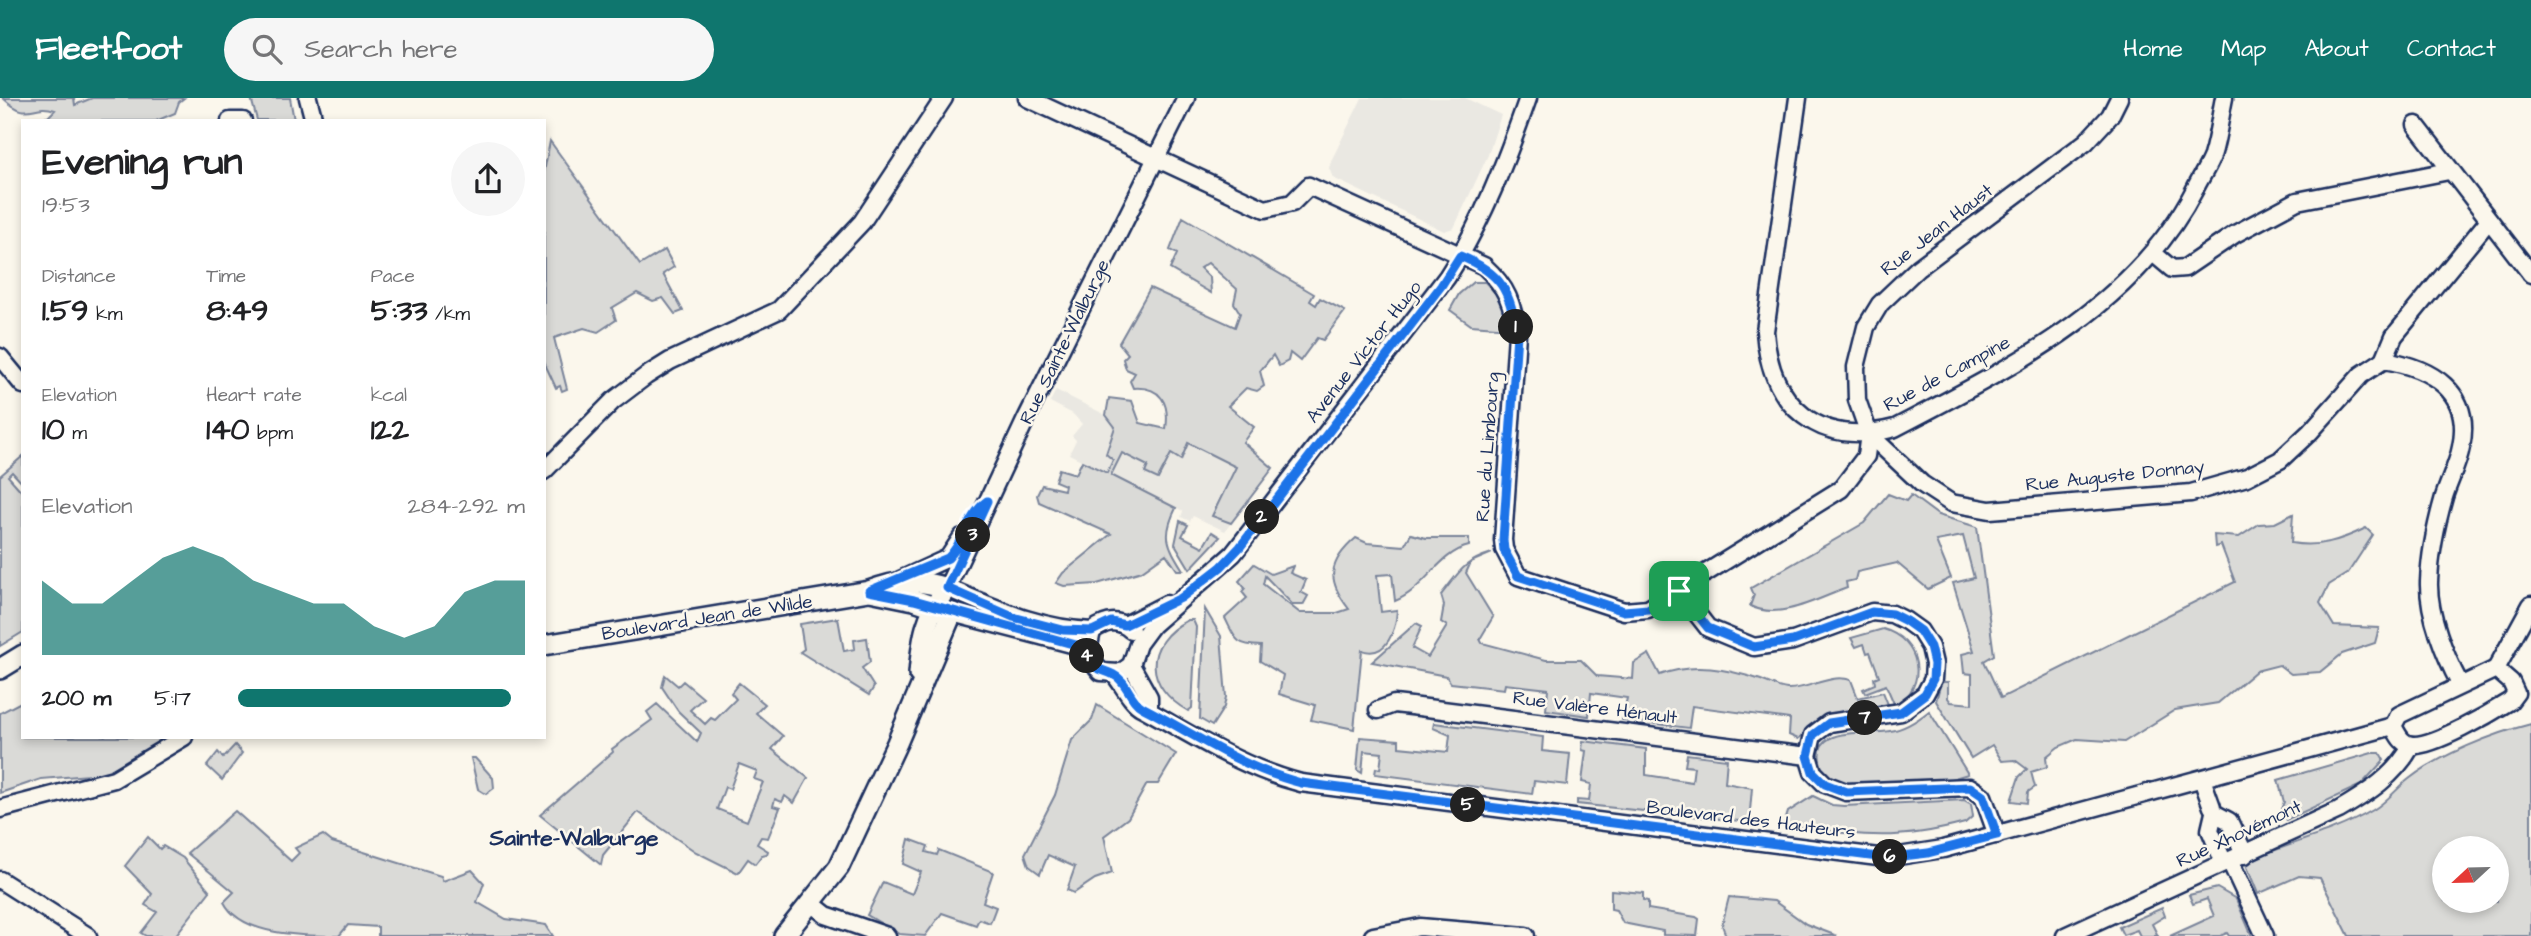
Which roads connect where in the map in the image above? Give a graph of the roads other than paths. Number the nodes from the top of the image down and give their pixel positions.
1 (308, 98) edge
2 (944, 98) edge
3 (1027, 98) edge
4 (1186, 98) edge
5 (1528, 98) edge
6 (1798, 98) edge
7 (2119, 98) edge
8 (2224, 98) edge
9 (314, 119) edge
10 (2416, 125) dead end
11 (1157, 158) junction
12 (2449, 171) junction
13 (2489, 220) junction
14 (2153, 253) junction
15 (1460, 256) junction
16 (2531, 274) edge
17 (0, 356) edge
18 (2384, 360) junction
19 (21, 382) edge
20 (1869, 434) junction
21 (546, 469) edge
22 (987, 501) junction
23 (896, 581) junction
24 (947, 588) junction
25 (869, 591) junction
26 (1679, 591) junction
27 (1181, 598) junction
28 (2531, 605) edge
29 (932, 606) junction
30 (952, 613) junction
31 (1125, 625) junction
32 (1092, 631) junction
33 (546, 645) edge
34 (1138, 645) junction
35 (1087, 648) junction
36 (21, 657) edge
37 (1131, 665) junction
38 (0, 669) edge
39 (2496, 669) junction
40 (1114, 674) junction
41 (2460, 684) junction
42 (918, 690) junction
43 (2523, 693) edge
44 (1149, 709) junction
45 (1378, 710) dead end
46 (2393, 726) junction
47 (181, 739) edge
48 (2412, 745) junction
49 (1808, 756) junction
50 (2202, 779) junction
51 (2212, 807) dead end
52 (0, 809) edge
53 (1997, 835) junction
54 (2245, 855) junction
55 (2227, 862) junction
56 (0, 880) edge
57 (811, 903) junction
58 (88, 936) edge
59 (784, 936) edge
60 (887, 936) edge
61 (1373, 936) edge
62 (1526, 936) edge
63 (2065, 936) edge
64 (2265, 936) edge

1 - 9 street
2 - 21 street
3 - 11 street, Rue du Limbourg
4 - 11 street, Rue Sainte-Walburge
5 - 15 street, Avenue Victor Hugo
6 - 20 street, Rue de Campine
7 - 20 street, Rue Jean Haust
8 - 14 street, Rue de Campine
10 - 12 street
11 - 15 street, Rue du Limbourg
11 - 22 street, Rue Sainte-Walburge
12 - 13 street
12 - 14 street
13 - 16 street
13 - 18 street
14 - 20 street, Rue de Campine
15 - 26 street, Rue du Limbourg
15 - 27 street, Avenue Victor Hugo
17 - 19 street
18 - 20 street, Rue Auguste Donnay
18 - 41 street
20 - 26 street, Rue du Limbourg
22 - 23 street
22 - 24 street, Rue Sainte-Walburge
23 - 24 main road, Boulevard Jean de Wilde
23 - 25 main road, Boulevard Jean de Wilde
24 - 29 main road
24 - 30 main road
24 - 32 street
25 - 29 main road, Boulevard Jean de Wilde
25 - 33 main road, Boulevard Jean de Wilde
26 - 49 street
27 - 31 street, Avenue Victor Hugo
27 - 34 street, Avenue Victor Hugo
28 - 39 street
29 - 30 main road, Boulevard Jean de Wilde
29 - 42 main road
30 - 35 street
30 - 42 main road
31 - 32 street, Avenue Victor Hugo
31 - 34 street
32 - 35 street
34 - 37 street
35 - 40 street, Boulevard des Hauteurs
36 - 38 main road
37 - 40 street
37 - 44 street
39 - 41 street
39 - 43 street
40 - 44 street, Boulevard des Hauteurs
41 - 46 street
42 - 57 main road
43 - 48 street
44 - 53 street, Boulevard des Hauteurs
45 - 49 street, Rue Valère Hénault
46 - 48 street
46 - 50 street, Boulevard des Hauteurs
47 - 52 street
48 - 54 street, Rue Xhovémont
49 - 53 street
50 - 51 street
50 - 53 street, Boulevard des Hauteurs
54 - 55 street, Rue Xhovémont
54 - 55 street
55 - 63 street, Rue Xhovémont
55 - 64 street
56 - 58 street
57 - 59 main road
57 - 60 street
61 - 62 street

